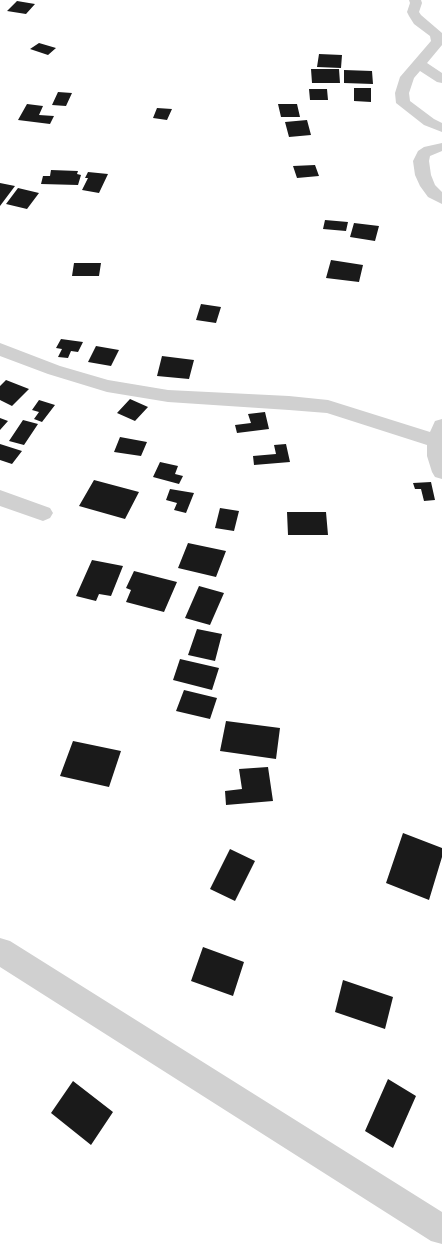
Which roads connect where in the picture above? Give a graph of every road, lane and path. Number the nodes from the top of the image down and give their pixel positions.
1 (415, 0) edge
2 (418, 64) junction
3 (442, 79) edge
4 (442, 128) edge
5 (442, 147) edge
6 (442, 199) edge
7 (0, 349) edge
8 (439, 433) edge
9 (442, 472) edge
10 (0, 498) edge
11 (42, 513) dead end
12 (0, 951) edge
13 (442, 1230) edge

1 - 2 street
2 - 3 street
2 - 4 street
5 - 6 street
7 - 8 street
8 - 9 street
10 - 11 street
12 - 13 street

